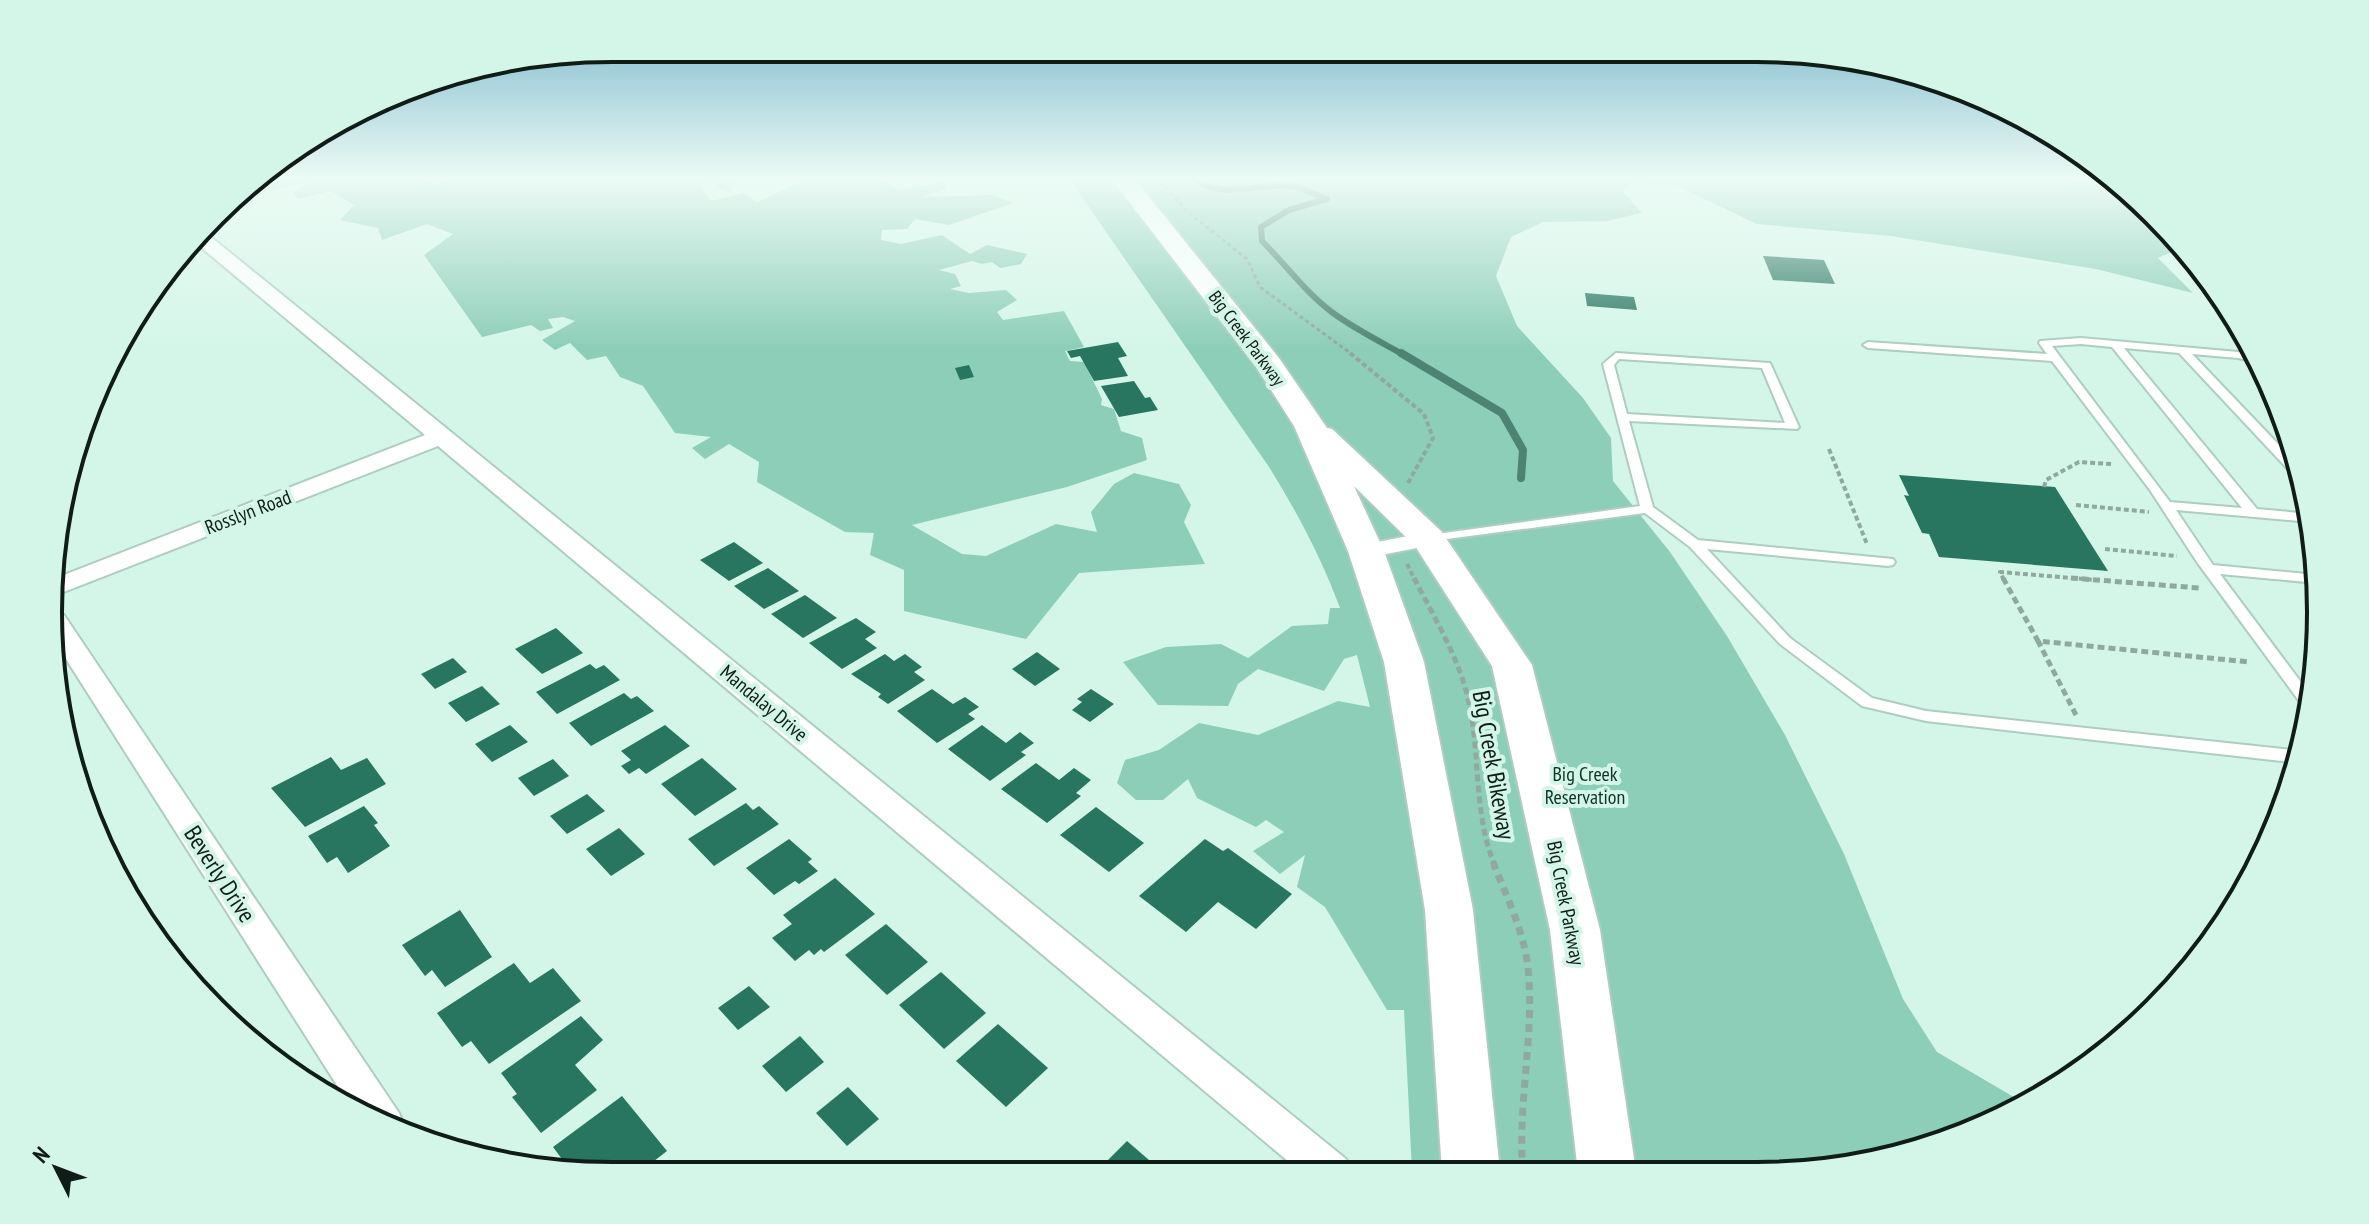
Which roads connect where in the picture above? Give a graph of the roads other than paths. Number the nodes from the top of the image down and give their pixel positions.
1 (1166, 234) edge
2 (205, 241) edge
3 (2114, 343) junction
4 (1868, 345) dead end
5 (2182, 350) junction
6 (2243, 356) edge
7 (2056, 358) junction
8 (1622, 417) junction
9 (1310, 426) junction
10 (441, 437) junction
11 (2285, 459) edge
12 (2167, 505) junction
13 (1647, 509) junction
14 (2253, 513) junction
15 (2298, 517) edge
16 (1695, 544) junction
17 (1400, 551) junction
18 (1881, 561) road end
19 (2210, 569) junction
20 (2306, 578) edge
21 (63, 584) edge
22 (63, 633) edge
23 (2301, 692) edge
24 (2288, 755) edge
25 (372, 1106) edge
26 (1319, 1162) edge
27 (1470, 1162) edge
28 (1606, 1162) edge

1 - 9 street, Big Creek Parkway
2 - 10 street, Mandalay Drive
3 - 5 lane
3 - 7 lane
3 - 14 lane
4 - 7 lane
5 - 6 lane
5 - 11 lane
7 - 12 lane
8 - 8 lane
8 - 13 lane
9 - 17 street, Big Creek Parkway
9 - 17 street, Big Creek Parkway
10 - 21 street, Rosslyn Road
10 - 26 street, Mandalay Drive
12 - 14 lane
12 - 19 lane
13 - 16 lane
13 - 17 lane
14 - 15 lane
16 - 18 lane
16 - 24 lane
17 - 27 street, Big Creek Parkway
17 - 28 street, Big Creek Parkway
19 - 20 lane
19 - 23 lane
22 - 25 street, Beverly Drive

